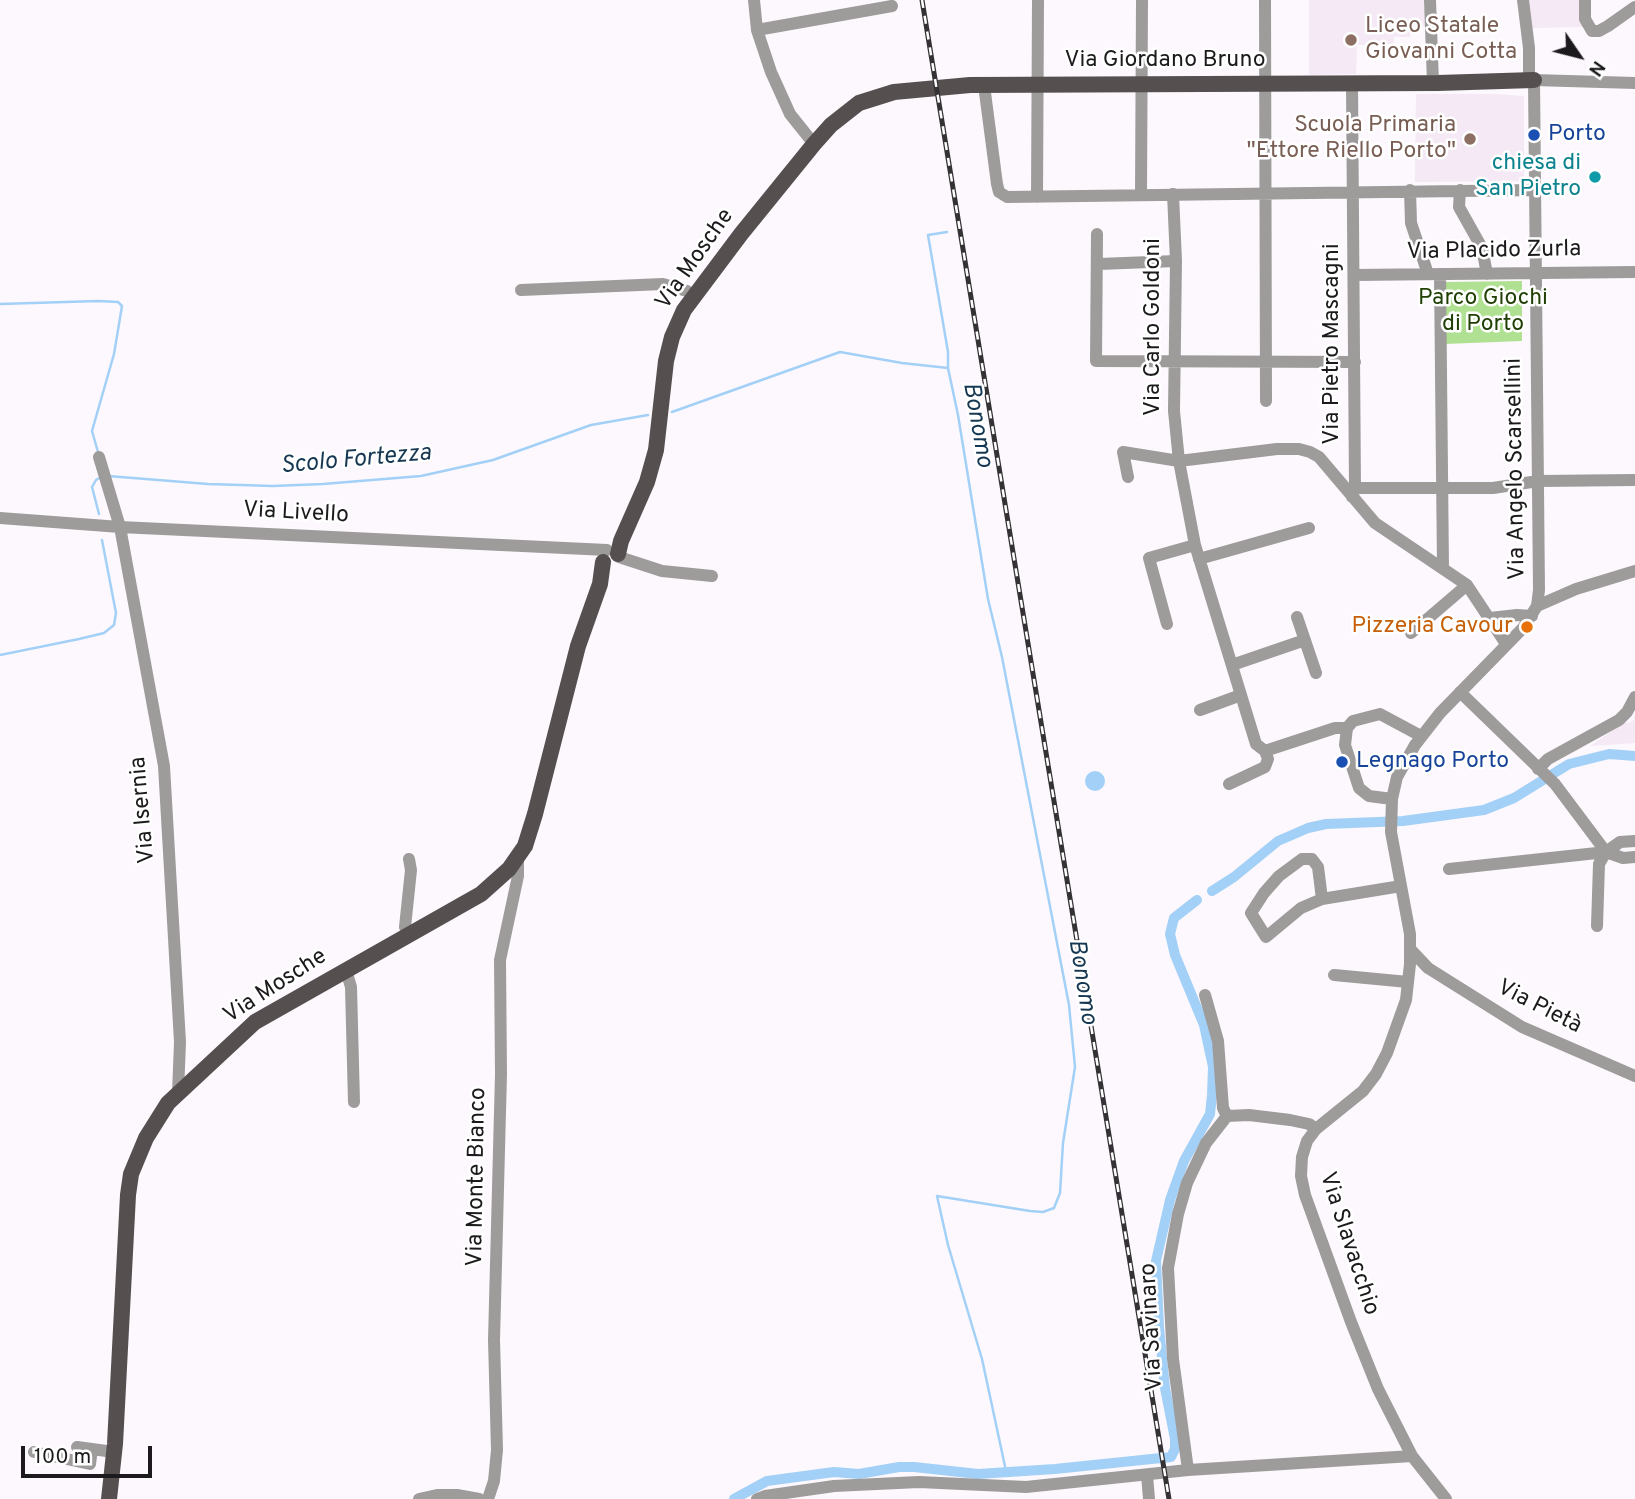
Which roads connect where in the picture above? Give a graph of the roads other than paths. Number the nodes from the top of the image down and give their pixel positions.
1 (754, 0) edge
2 (1038, 0) edge
3 (1142, 0) edge
4 (1265, 0) edge
5 (1430, 0) edge
6 (1523, 0) edge
7 (1584, 0) edge
8 (892, 6) dead end
9 (1635, 7) edge
10 (757, 30) junction
11 (1532, 80) junction
12 (1266, 83) junction
13 (1352, 83) junction
14 (1433, 83) junction
15 (1635, 83) edge
16 (1142, 84) junction
17 (985, 85) junction
18 (1037, 85) junction
19 (814, 144) junction
20 (1410, 190) junction
21 (1460, 190) junction
22 (1537, 190) junction
23 (1353, 191) junction
24 (1267, 192) junction
25 (1141, 194) junction
26 (1173, 194) junction
27 (1037, 197) junction
28 (1097, 234) dead end
29 (1176, 261) junction
30 (1099, 264) junction
31 (1635, 272) edge
32 (1536, 273) junction
33 (1434, 274) junction
34 (1487, 274) junction
35 (1354, 275) junction
36 (522, 290) dead end
37 (687, 291) dead end
38 (1173, 362) junction
39 (1267, 362) junction
40 (1355, 362) junction
41 (1266, 401) dead end
42 (99, 457) dead end
43 (1179, 461) junction
44 (1128, 477) dead end
45 (1635, 480) edge
46 (1538, 481) junction
47 (1441, 487) junction
48 (1354, 492) junction
49 (0, 519) edge
50 (120, 527) junction
51 (1309, 528) dead end
52 (1195, 545) junction
53 (612, 556) junction
54 (1199, 559) junction
55 (1443, 568) junction
56 (1635, 570) edge
57 (712, 576) dead end
58 (1467, 585) junction
59 (1534, 611) junction
60 (1297, 617) dead end
61 (1490, 618) junction
62 (1167, 624) dead end
63 (1411, 633) dead end
64 (1304, 640) junction
65 (1506, 644) junction
66 (1232, 665) junction
67 (1316, 673) dead end
68 (1460, 692) junction
69 (1241, 695) junction
70 (1635, 698) edge
71 (1200, 710) dead end
72 (1347, 728) junction
73 (1421, 736) junction
74 (1265, 751) junction
75 (1540, 771) junction
76 (1228, 784) dead end
77 (1392, 799) junction
78 (1635, 841) edge
79 (1606, 852) junction
80 (518, 856) junction
81 (1635, 857) edge
82 (409, 859) dead end
83 (1449, 869) dead end
84 (1401, 886) junction
85 (1322, 899) junction
86 (1597, 926) dead end
87 (408, 934) junction
88 (1410, 949) junction
89 (1428, 968) junction
90 (346, 970) junction
91 (1335, 975) dead end
92 (1409, 980) junction
93 (1205, 995) dead end
94 (1635, 1076) edge
95 (178, 1093) junction
96 (354, 1102) dead end
97 (1227, 1116) junction
98 (1315, 1129) junction
99 (77, 1447) dead end
100 (92, 1449) junction
101 (34, 1452) dead end
102 (114, 1452) junction
103 (1412, 1456) junction
104 (1188, 1470) junction
105 (1147, 1475) junction
106 (109, 1499) edge
107 (419, 1499) edge
108 (479, 1499) edge
109 (488, 1499) edge
110 (757, 1499) edge
111 (1149, 1499) edge
112 (1446, 1499) edge

1 - 10 street
2 - 18 street
3 - 16 street
4 - 12 street
5 - 14 street
6 - 11 street, Via Angelo Scarsellini
7 - 9 street
8 - 10 street
10 - 19 street
11 - 14 main road, Via Giordano Bruno
11 - 15 street
11 - 22 street, Via Angelo Scarsellini
12 - 13 main road, Via Giordano Bruno
12 - 16 main road, Via Giordano Bruno
12 - 24 street
13 - 14 main road, Via Giordano Bruno
13 - 23 street, Via Pietro Mascagni
16 - 18 main road, Via Giordano Bruno
16 - 25 street
17 - 18 main road, Via Giordano Bruno
17 - 19 main road, Via Giordano Bruno
17 - 27 street
18 - 27 street
19 - 53 main road, Via Mosche
20 - 21 street
20 - 23 street
20 - 33 street
21 - 22 street
21 - 34 street
22 - 32 street, Via Angelo Scarsellini
23 - 24 street
23 - 35 street, Via Pietro Mascagni
24 - 26 street
24 - 39 street
25 - 26 street
25 - 27 street
26 - 29 street, Via Carlo Goldoni
28 - 30 street
29 - 30 street
29 - 38 street, Via Carlo Goldoni
30 - 38 street
31 - 32 street, Via Placido Zurla
32 - 34 street, Via Placido Zurla
32 - 46 street, Via Angelo Scarsellini
33 - 34 street, Via Placido Zurla
33 - 35 street, Via Placido Zurla
33 - 47 street
35 - 40 street, Via Pietro Mascagni
36 - 37 street
38 - 39 street
38 - 43 street, Via Carlo Goldoni
39 - 40 street
39 - 41 street
40 - 48 street, Via Pietro Mascagni
42 - 50 street, Via Isernia
43 - 44 street
43 - 48 street
43 - 52 street, Via Carlo Goldoni
45 - 46 street
46 - 47 street
46 - 59 street, Via Angelo Scarsellini
47 - 48 street
47 - 55 street
48 - 55 street
49 - 50 street, Via Livello
50 - 53 street, Via Livello
50 - 95 street, Via Isernia
51 - 54 street
52 - 54 street, Via Carlo Goldoni
52 - 62 street
53 - 57 street, Via Livello
53 - 80 main road, Via Mosche
54 - 66 street, Via Carlo Goldoni
55 - 58 street
56 - 59 street
58 - 61 street
58 - 63 street
59 - 61 street
59 - 65 street, Via Slavacchio
60 - 64 street
61 - 65 street
64 - 66 street
64 - 67 street
65 - 68 street, Via Slavacchio
66 - 69 street, Via Carlo Goldoni
68 - 73 street, Via Slavacchio
68 - 75 street
69 - 71 street
69 - 74 street, Via Carlo Goldoni
70 - 75 street
72 - 73 street
72 - 74 street
72 - 77 street
73 - 77 street, Via Slavacchio
74 - 76 street
75 - 79 street
77 - 84 street, Via Slavacchio
78 - 79 street
79 - 81 street
79 - 83 street
79 - 86 street
80 - 87 main road, Via Mosche
80 - 109 street, Via Monte Bianco
82 - 87 street
84 - 85 street
84 - 88 street, Via Slavacchio
85 - 85 street
87 - 90 main road, Via Mosche
88 - 89 street, Via Pietà
88 - 92 street, Via Slavacchio
89 - 92 street
89 - 94 street, Via Pietà
90 - 95 main road, Via Mosche
90 - 96 street
91 - 92 street
92 - 98 street, Via Slavacchio
93 - 97 street
95 - 102 main road, Via Mosche
97 - 98 street
97 - 104 street, Via Savinaro
98 - 103 street, Via Slavacchio
99 - 100 street
100 - 101 street
100 - 102 street
102 - 106 main road, Via Mosche
103 - 104 street
103 - 112 street, Via Slavacchio
104 - 105 street
105 - 110 street
105 - 111 street
107 - 108 street

